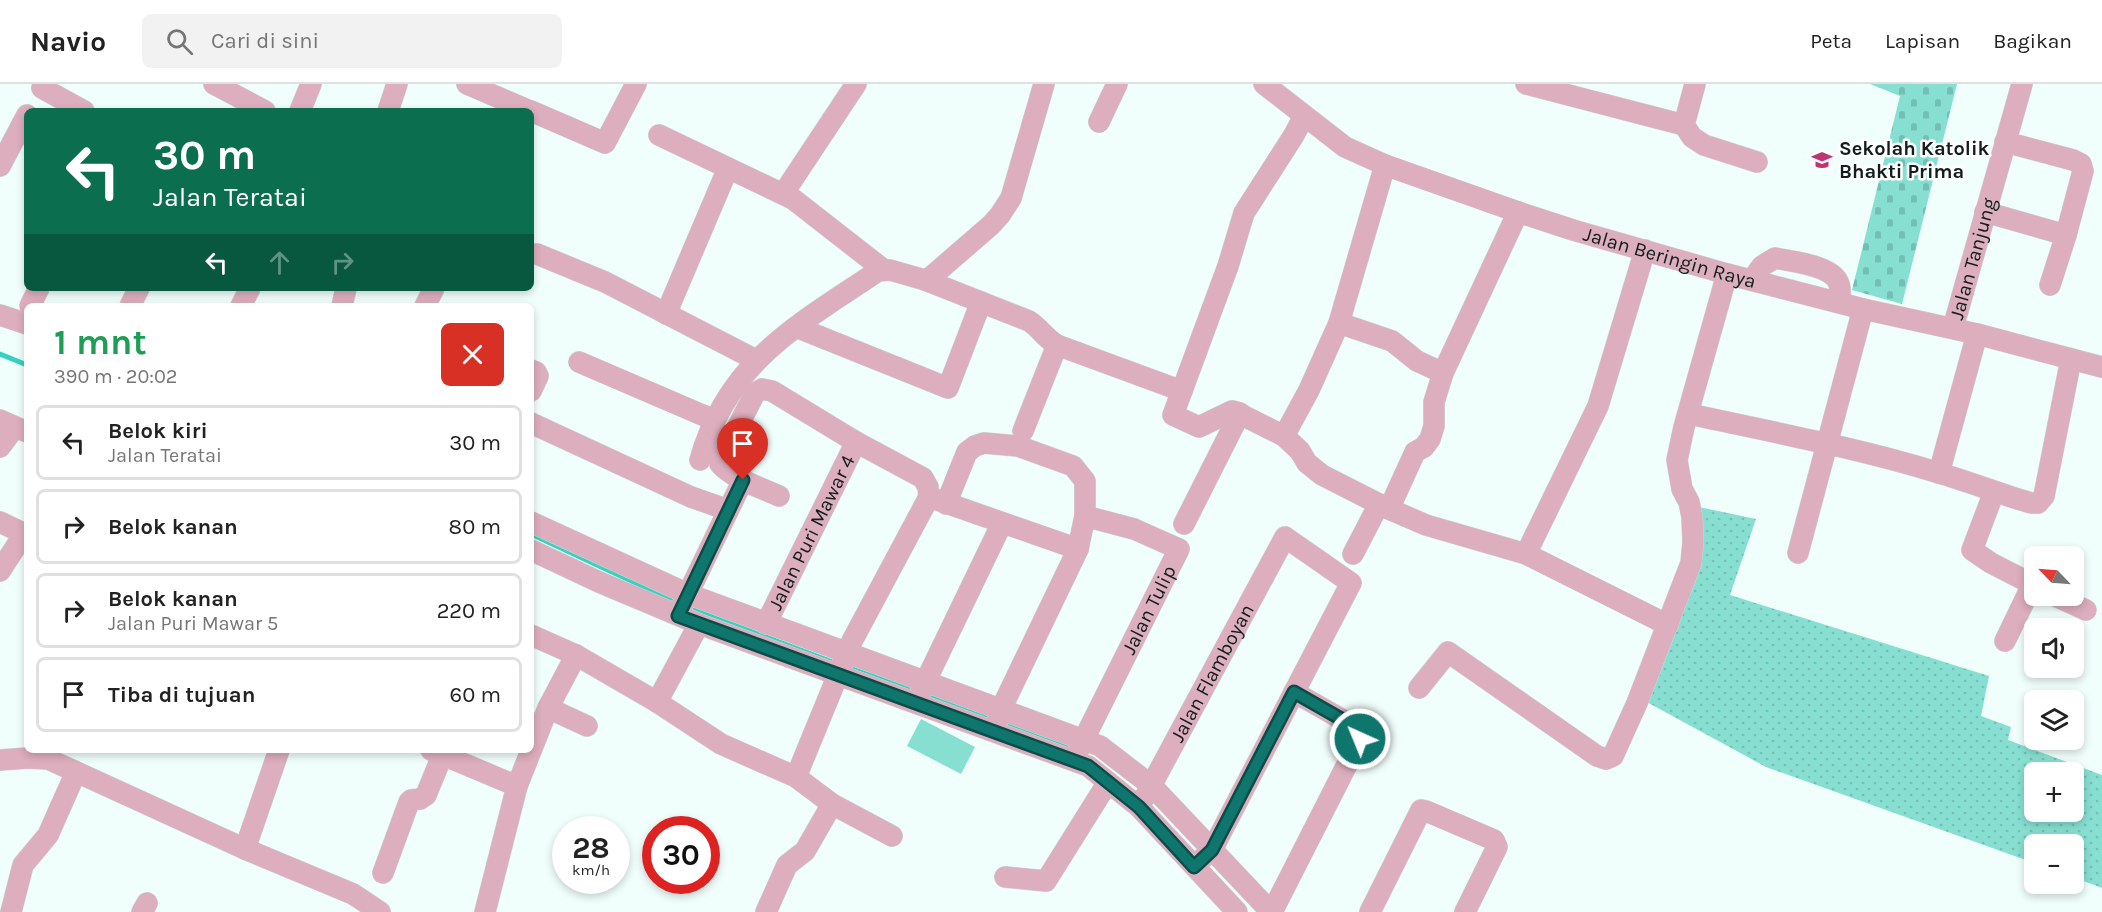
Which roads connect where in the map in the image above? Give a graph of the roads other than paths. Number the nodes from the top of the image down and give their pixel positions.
1 (214, 84) edge
2 (311, 84) edge
3 (467, 84) edge
4 (636, 84) edge
5 (856, 84) edge
6 (1044, 84) edge
7 (1117, 84) edge
8 (1264, 84) edge
9 (1526, 84) edge
10 (1695, 84) edge
11 (2022, 84) edge
12 (394, 85) edge
13 (43, 86) edge
14 (31, 108) edge
15 (79, 108) edge
16 (259, 108) edge
17 (301, 108) edge
18 (389, 108) edge
19 (524, 108) edge
20 (534, 112) edge
21 (1304, 116) junction
22 (24, 118) edge
23 (1099, 122) dead end
24 (1684, 125) junction
25 (7, 135) edge
26 (659, 135) dead end
27 (2005, 142) junction
28 (1757, 162) dead end
29 (1385, 165) junction
30 (0, 166) edge
31 (728, 168) junction
32 (783, 194) junction
33 (1518, 212) junction
34 (1985, 212) junction
35 (2066, 236) junction
36 (1645, 250) junction
37 (537, 254) dead end
38 (884, 270) junction
39 (1727, 274) junction
40 (925, 280) junction
41 (1752, 280) junction
42 (2050, 285) dead end
43 (981, 302) junction
44 (1840, 303) junction
45 (1863, 309) junction
46 (666, 314) junction
47 (0, 315) edge
48 (24, 316) edge
49 (1339, 323) junction
50 (796, 327) junction
51 (1953, 328) junction
52 (1977, 334) junction
53 (1057, 345) junction
54 (2071, 359) junction
55 (756, 360) junction
56 (579, 362) dead end
57 (2102, 367) edge
58 (534, 371) edge
59 (1443, 373) junction
60 (534, 385) edge
61 (1182, 391) junction
62 (1240, 413) junction
63 (1689, 414) junction
64 (714, 420) junction
65 (534, 424) edge
66 (14, 426) edge
67 (1023, 431) dead end
68 (1284, 436) junction
69 (856, 442) junction
70 (1828, 445) junction
71 (0, 447) edge
72 (708, 456) junction
73 (1939, 473) junction
74 (743, 480) junction
75 (1994, 492) junction
76 (779, 495) dead end
77 (938, 501) junction
78 (1384, 506) junction
79 (728, 510) junction
80 (1085, 516) junction
81 (0, 522) edge
82 (1002, 523) junction
83 (534, 524) edge
84 (1184, 524) dead end
85 (24, 534) edge
86 (24, 536) edge
87 (1078, 549) junction
88 (534, 551) edge
89 (1798, 552) dead end
90 (1353, 554) dead end
91 (1526, 554) junction
92 (0, 571) edge
93 (2024, 580) edge
94 (2024, 604) edge
95 (683, 605) junction
96 (2077, 606) edge
97 (2086, 610) dead end
98 (699, 624) junction
99 (766, 624) junction
100 (1668, 625) junction
101 (534, 636) edge
102 (2006, 641) dead end
103 (576, 655) junction
104 (843, 664) junction
105 (1419, 688) dead end
106 (921, 692) junction
107 (1294, 692) junction
108 (657, 702) junction
109 (548, 708) junction
110 (998, 720) junction
111 (587, 726) dead end
112 (534, 743) edge
113 (1079, 750) junction
114 (278, 753) edge
115 (436, 753) edge
116 (530, 753) edge
117 (0, 760) edge
118 (76, 772) junction
119 (796, 777) junction
120 (1108, 782) junction
121 (517, 786) junction
122 (1152, 786) junction
123 (832, 804) junction
124 (1139, 807) junction
125 (892, 836) dead end
126 (245, 849) junction
127 (1212, 850) junction
128 (1194, 867) junction
129 (383, 873) dead end
130 (1005, 877) dead end
131 (11, 912) edge
132 (380, 912) edge
133 (485, 912) edge
134 (766, 912) edge
135 (1237, 912) edge
136 (1271, 912) edge
137 (1370, 912) edge
138 (1465, 912) edge

1 - 16 street
2 - 17 street
3 - 19 street
4 - 20 street
5 - 32 street
6 - 40 street
7 - 23 street
8 - 21 street, Jalan Beringin Raya
9 - 24 street
10 - 24 street
11 - 27 street, Jalan Tanjung
12 - 18 street
13 - 14 street
13 - 15 street
21 - 29 street, Jalan Beringin Raya
21 - 61 street
22 - 25 street
24 - 28 street
25 - 30 street
26 - 31 street
27 - 34 street, Jalan Tanjung
27 - 35 street
29 - 33 street, Jalan Beringin Raya
29 - 49 street
31 - 32 street
31 - 46 street
32 - 38 street
33 - 36 street, Jalan Beringin Raya
33 - 59 street
34 - 35 street
34 - 51 street, Jalan Tanjung
35 - 42 street
36 - 39 street, Jalan Beringin Raya
36 - 91 street
37 - 46 street
38 - 40 street
38 - 50 street
39 - 41 street, Jalan Beringin Raya
39 - 63 street
40 - 43 street
41 - 44 street, Jalan Beringin Raya
41 - 44 street
43 - 50 street
43 - 53 street
44 - 45 street, Jalan Beringin Raya
45 - 51 street, Jalan Beringin Raya
45 - 70 street
46 - 55 street
47 - 48 street
49 - 59 street
49 - 68 street
50 - 55 street
51 - 52 street, Jalan Beringin Raya
52 - 54 street, Jalan Beringin Raya
52 - 73 street
53 - 61 street
53 - 67 street
54 - 57 street, Jalan Beringin Raya
54 - 75 street
55 - 64 street
56 - 64 street
58 - 60 street
59 - 78 street
61 - 62 street
62 - 68 street
62 - 84 street
63 - 70 street
63 - 100 street
64 - 72 street
65 - 79 street
66 - 71 street
68 - 78 street
69 - 72 street
69 - 77 street
69 - 99 street, Jalan Puri Mawar 4
70 - 73 street
70 - 89 street
72 - 74 street
73 - 75 street
74 - 76 street
74 - 79 street
75 - 93 street
77 - 80 street
77 - 82 street
77 - 104 street
78 - 90 street
78 - 91 street
79 - 95 street
80 - 87 street
80 - 113 street, Jalan Tulip
81 - 85 street
82 - 87 street
82 - 106 street
83 - 95 street
86 - 92 street
87 - 110 street
88 - 95 street
91 - 100 street
94 - 102 street
95 - 98 street
95 - 99 street
96 - 97 street
98 - 104 street
98 - 108 street
99 - 104 street
100 - 105 street
101 - 103 street
103 - 108 street
103 - 109 street
104 - 106 street
104 - 119 street
106 - 110 street
107 - 122 street, Jalan Flamboyan
107 - 127 street
107 - 136 street
108 - 119 street
109 - 111 street
109 - 112 street
110 - 113 street
113 - 120 street
113 - 122 street
114 - 126 street
115 - 121 street
115 - 129 street
116 - 121 street
117 - 118 street
118 - 126 street
118 - 131 street
119 - 123 street
120 - 124 street
120 - 130 street
121 - 133 street
122 - 124 street, Jalan Flamboyan
122 - 127 street
123 - 125 street
123 - 134 street
124 - 128 street
126 - 132 street
127 - 128 street
127 - 136 street
128 - 135 street
137 - 138 street

